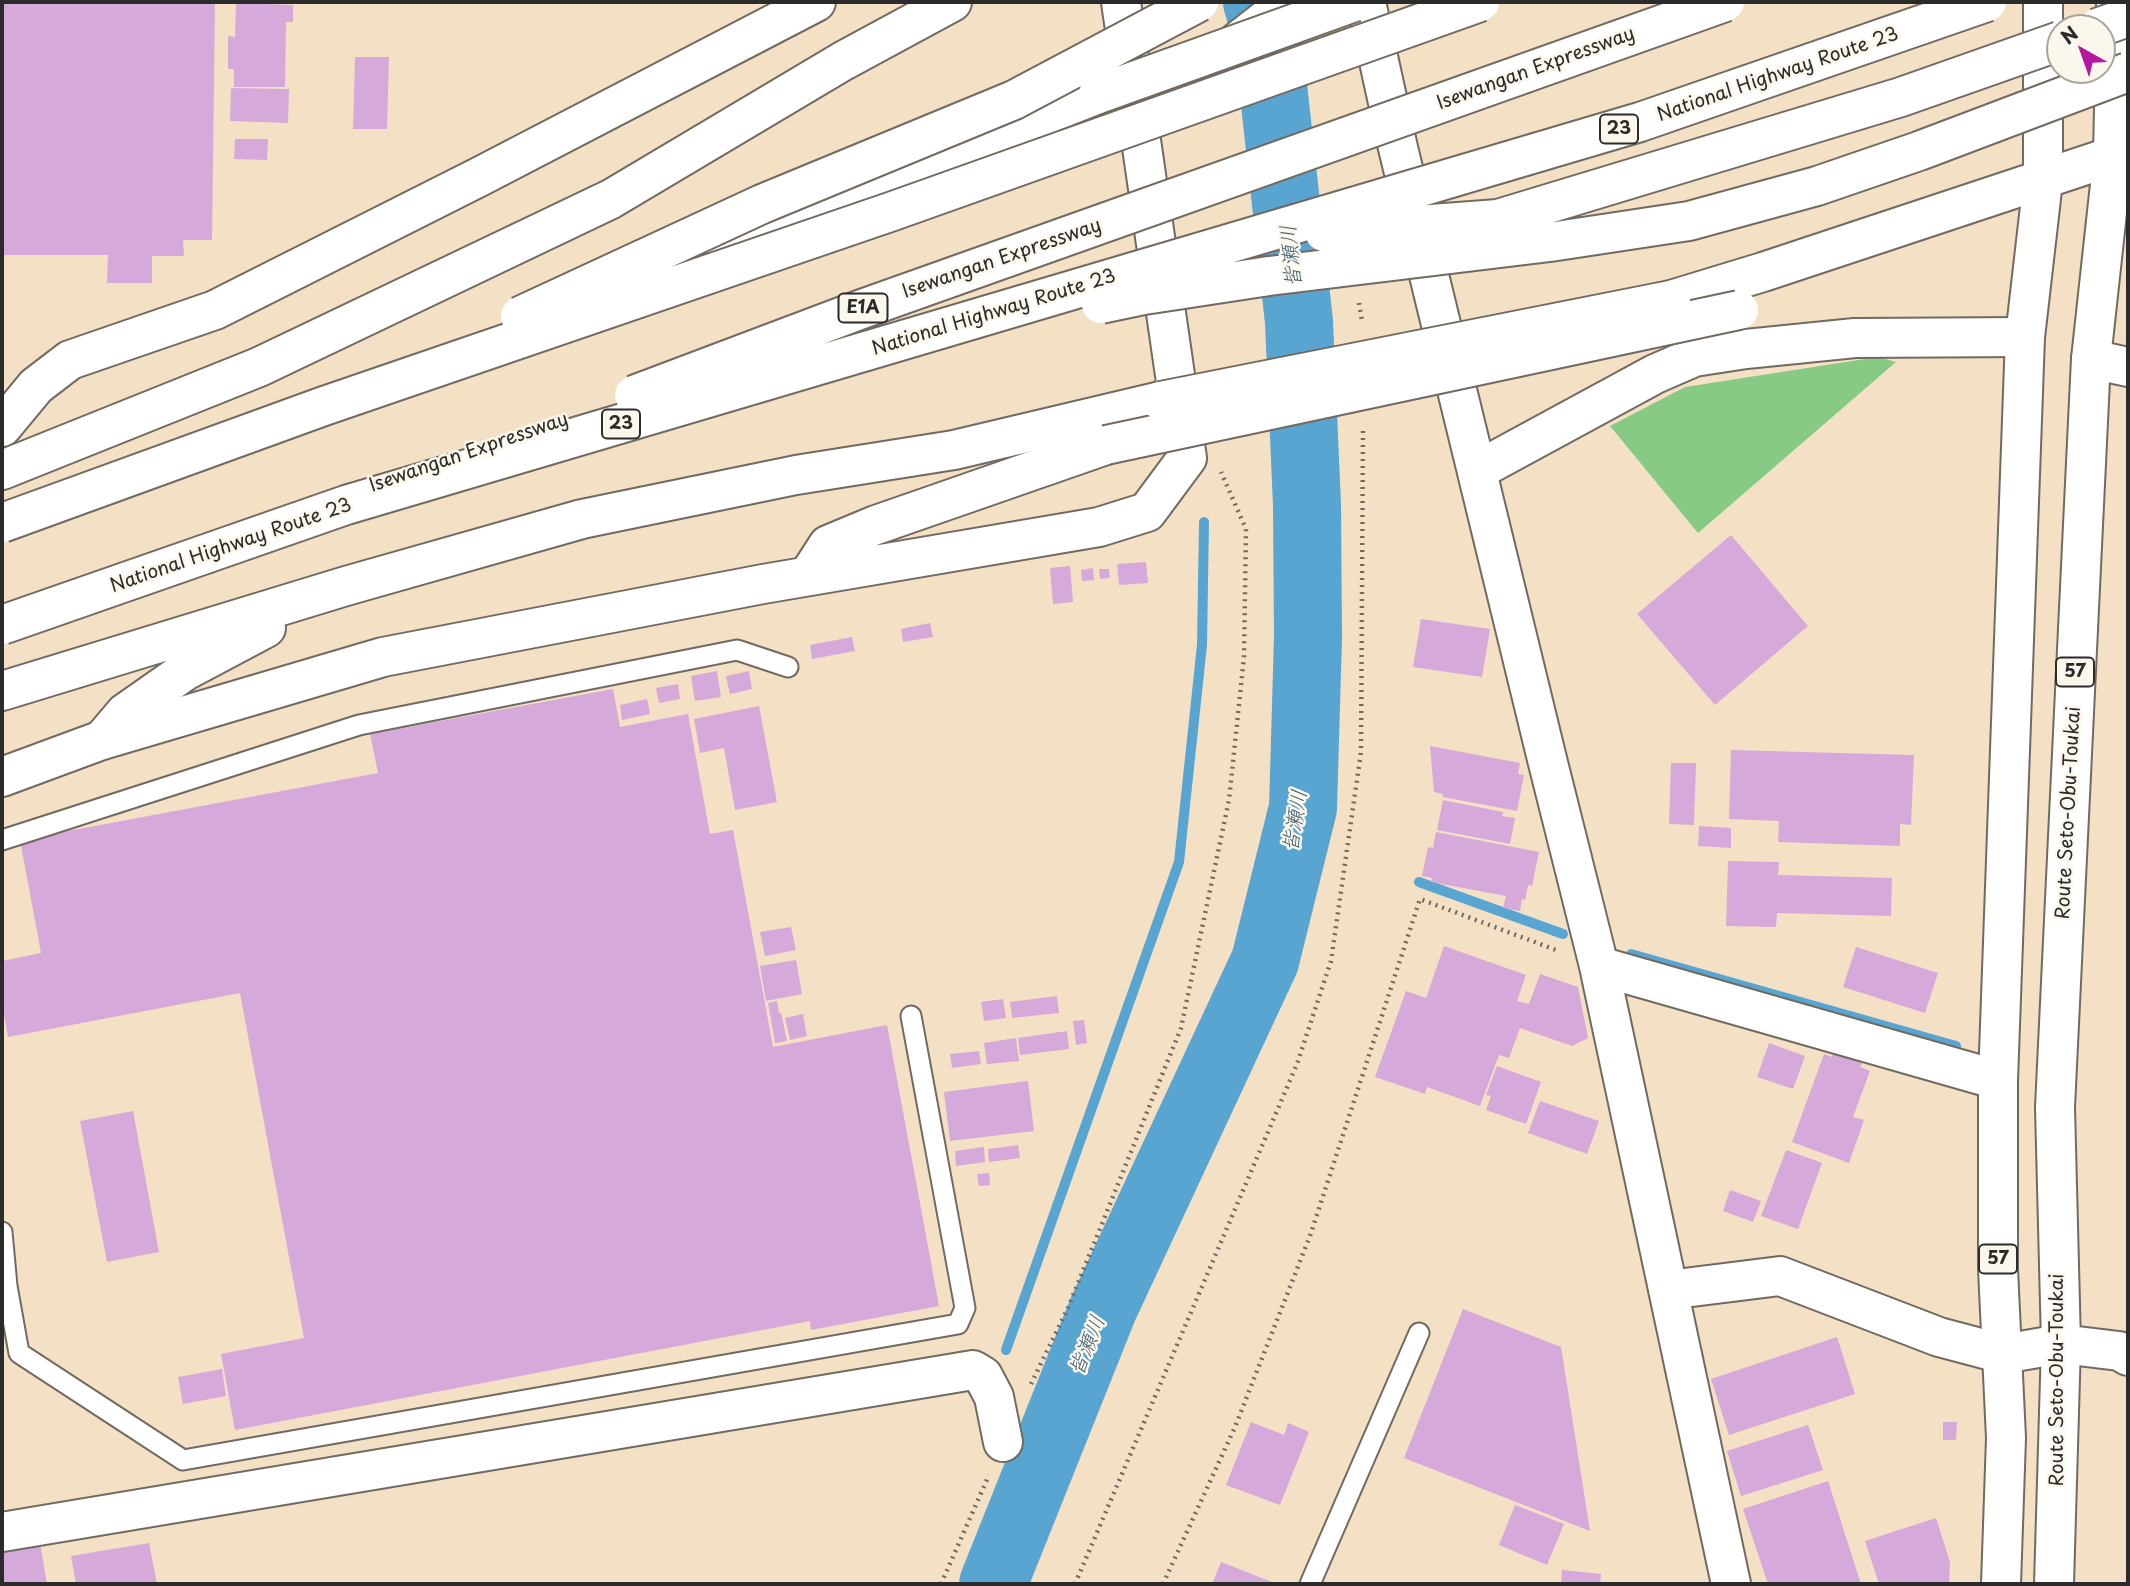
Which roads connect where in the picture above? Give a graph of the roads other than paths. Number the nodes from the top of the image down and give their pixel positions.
1 (816, 2) edge
2 (952, 2) edge
3 (1121, 2) edge
4 (1199, 2) edge
5 (1288, 2) edge
6 (1354, 2) edge
7 (1366, 2) edge
8 (1480, 2) edge
9 (1725, 2) edge
10 (1987, 2) edge
11 (2043, 2) edge
12 (2116, 2) edge
13 (2046, 46) edge
14 (1230, 47) junction
15 (2128, 72) edge
16 (2120, 154) edge
17 (2043, 181) junction
18 (1245, 238) junction
19 (2025, 337) junction
20 (1855, 338) junction
21 (2091, 359) junction
22 (2128, 367) edge
23 (645, 391) junction
24 (324, 406) junction
25 (2, 427) edge
26 (2, 470) edge
27 (1478, 470) junction
28 (2, 510) edge
29 (2, 523) edge
30 (808, 576) junction
31 (345, 586) junction
32 (2, 616) edge
33 (2, 625) edge
34 (788, 667) dead end
35 (2, 691) edge
36 (102, 740) junction
37 (2, 777) edge
38 (2, 840) edge
39 (1599, 965) junction
40 (911, 1017) dead end
41 (1998, 1080) junction
42 (2, 1232) edge
43 (5, 1286) edge
44 (1668, 1290) junction
45 (1419, 1334) dead end
46 (2061, 1343) junction
47 (2003, 1354) junction
48 (2128, 1356) edge
49 (1003, 1442) road end
50 (2, 1532) edge
51 (1730, 1583) edge
52 (1310, 1584) edge
53 (2001, 1584) edge
54 (2054, 1584) edge

1 - 25 main road
2 - 26 main road
3 - 30 main road
4 - 24 main road, bridge
5 - 14 main road, bridge
6 - 14 main road, bridge
7 - 27 main road
8 - 24 main road, bridge
9 - 23 main road, Isewangan Expressway / E1A, bridge
10 - 18 main road, National Highway Route 23 / 23, bridge
11 - 17 main road, 57
12 - 16 main road, Route Seto-Obu-Toukai / 57
13 - 18 main road, bridge
14 - 28 main road, bridge
15 - 23 main road, bridge
16 - 17 main road
16 - 21 main road, Route Seto-Obu-Toukai / 57
17 - 19 main road, 57
17 - 31 main road, bridge
18 - 33 main road, National Highway Route 23 / 23, bridge
19 - 20 main road
19 - 41 main road, 57
20 - 27 main road
20 - 30 main road, bridge
21 - 22 main road
21 - 46 main road, Route Seto-Obu-Toukai / 57
23 - 32 main road, Isewangan Expressway / E1A
24 - 29 main road, bridge
27 - 39 main road
30 - 36 main road
31 - 35 main road
31 - 36 main road
34 - 38 lane
36 - 37 main road
39 - 41 main road
39 - 44 main road
40 - 43 lane
41 - 47 main road, 57
42 - 43 lane
44 - 47 main road
44 - 51 main road
45 - 52 lane
46 - 47 main road
46 - 48 main road
46 - 54 main road, Route Seto-Obu-Toukai / 57
47 - 53 main road, 57
49 - 50 main road

